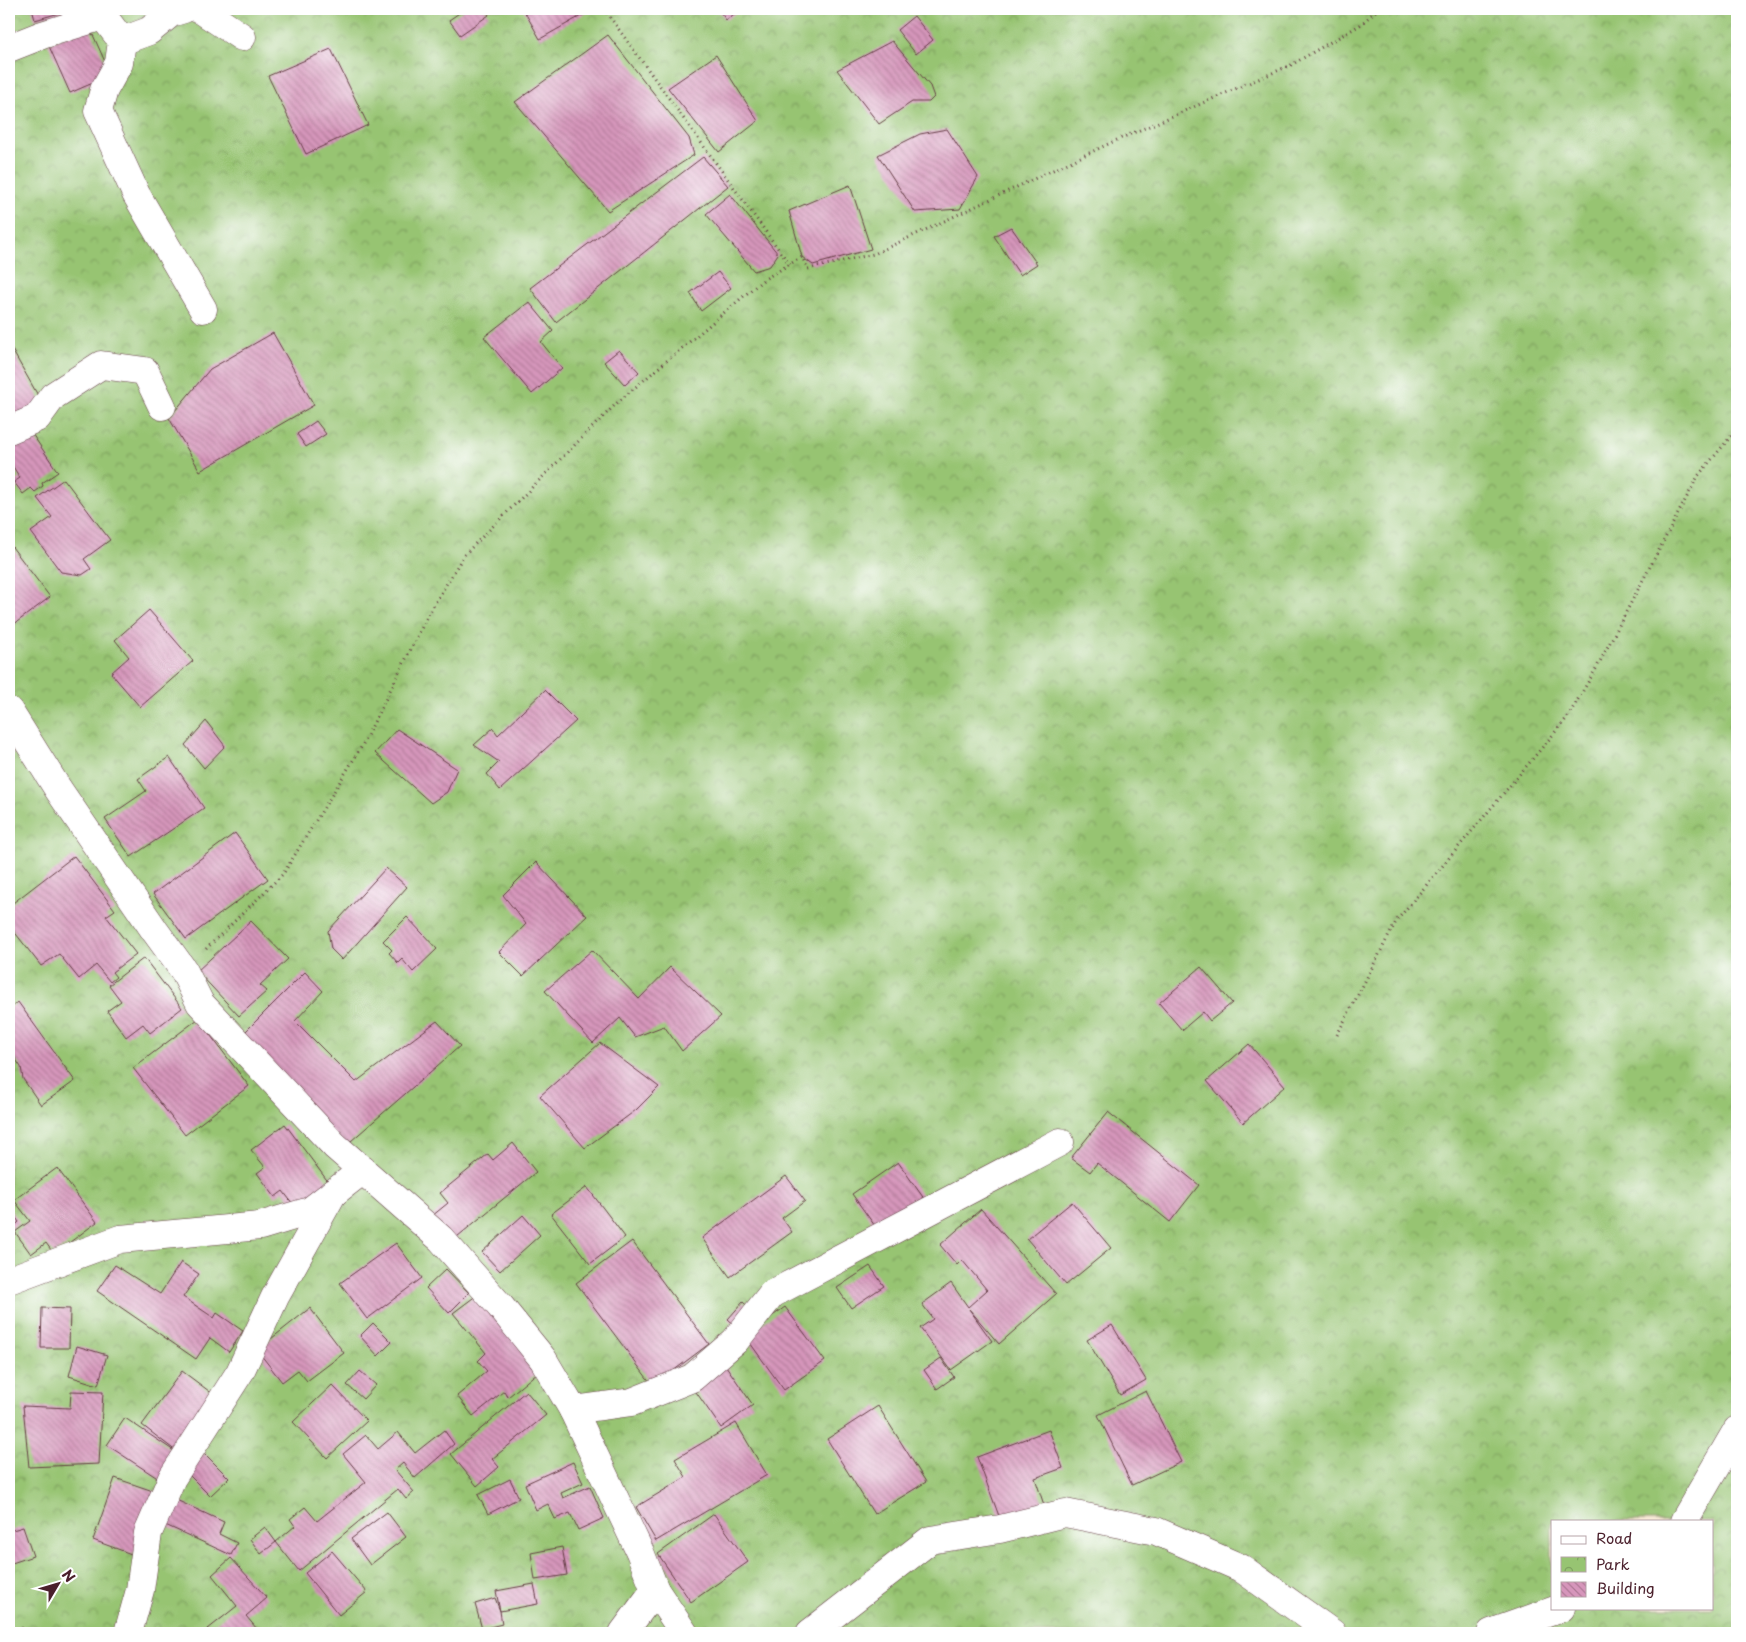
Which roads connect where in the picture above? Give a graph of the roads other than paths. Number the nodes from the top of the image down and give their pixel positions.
1 (184, 9) edge
2 (200, 9) edge
3 (242, 37) dead end
4 (122, 41) junction
5 (9, 48) edge
6 (203, 309) dead end
7 (162, 406) dead end
8 (9, 430) edge
9 (9, 711) edge
10 (1060, 1142) dead end
11 (363, 1170) junction
12 (333, 1193) junction
13 (9, 1280) edge
14 (573, 1410) junction
15 (1737, 1430) edge
16 (1685, 1520) edge
17 (654, 1590) junction
18 (1555, 1610) edge
19 (128, 1633) edge
20 (623, 1633) edge
21 (684, 1633) edge
22 (810, 1633) edge
23 (1332, 1633) edge
24 (1491, 1633) edge

1 - 4 street
2 - 3 street
4 - 5 street
4 - 6 street
7 - 8 street
9 - 11 street
10 - 14 street
11 - 12 street
11 - 14 street
12 - 13 street
12 - 19 street
14 - 17 street
15 - 16 street
17 - 20 street
17 - 21 street
18 - 24 street
22 - 23 street

